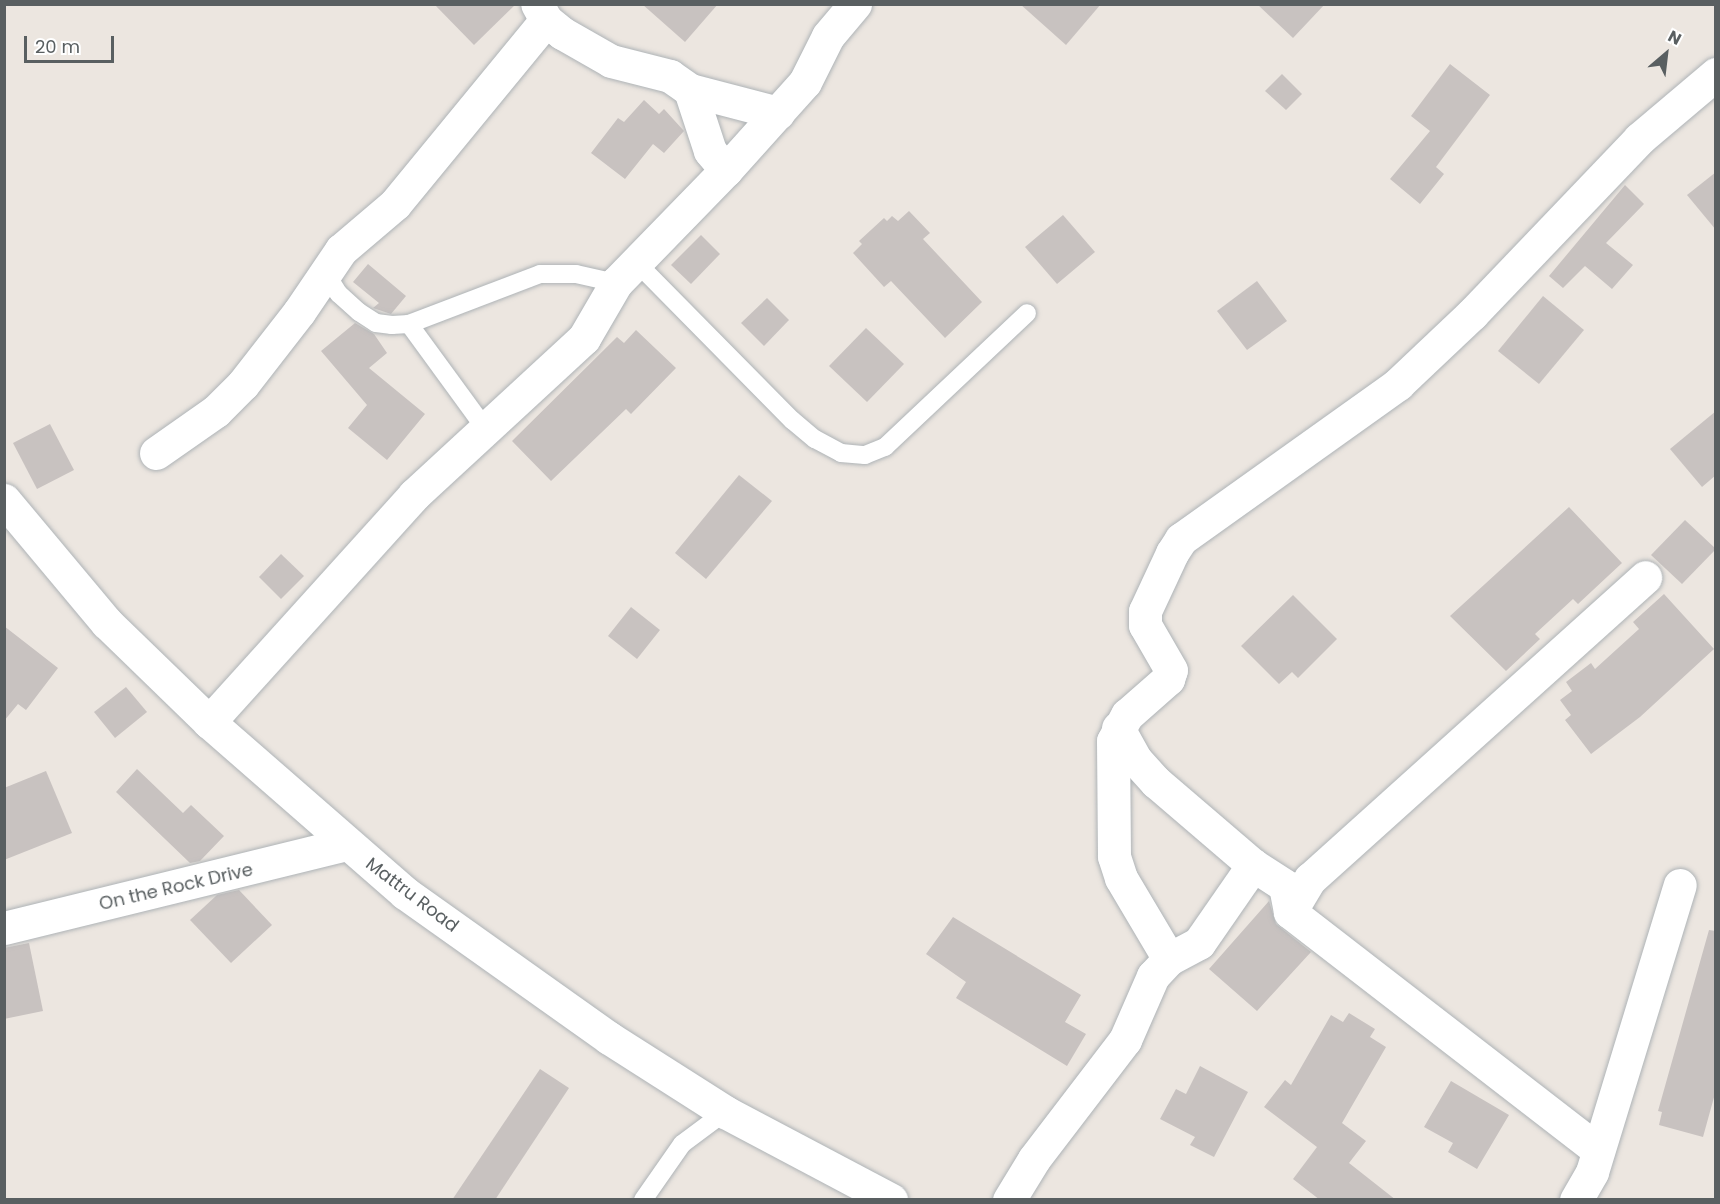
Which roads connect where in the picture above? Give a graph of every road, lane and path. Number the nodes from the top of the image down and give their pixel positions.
1 (855, 4) edge
2 (542, 12) edge
3 (1716, 74) edge
4 (690, 90) junction
5 (778, 114) junction
6 (726, 171) junction
7 (325, 272) junction
8 (627, 273) junction
9 (1027, 312) dead end
10 (409, 324) junction
11 (487, 431) junction
12 (156, 453) dead end
13 (4, 500) edge
14 (1645, 578) dead end
15 (209, 722) junction
16 (1118, 728) junction
17 (347, 844) junction
18 (1253, 865) junction
19 (1680, 885) dead end
20 (1290, 912) junction
21 (4, 928) edge
22 (1169, 959) junction
23 (724, 1112) junction
24 (1598, 1150) junction
25 (643, 1200) edge
26 (891, 1200) edge
27 (1009, 1200) edge
28 (1576, 1200) edge

1 - 5 street
2 - 4 street
2 - 7 street
3 - 16 street
4 - 5 street
4 - 6 street
5 - 6 street
6 - 8 street
7 - 10 lane
7 - 12 street
8 - 9 lane
8 - 10 lane
8 - 11 street
10 - 11 lane
11 - 15 street
13 - 15 street, Mattru Road
14 - 20 street
15 - 17 street, Mattru Road
16 - 18 street
16 - 22 street
17 - 21 street, On the Rock Drive
17 - 23 street, Mattru Road
18 - 20 street
18 - 22 street
19 - 24 street
20 - 24 street
22 - 27 street
23 - 25 lane
23 - 26 street, Mattru Road
24 - 28 street

